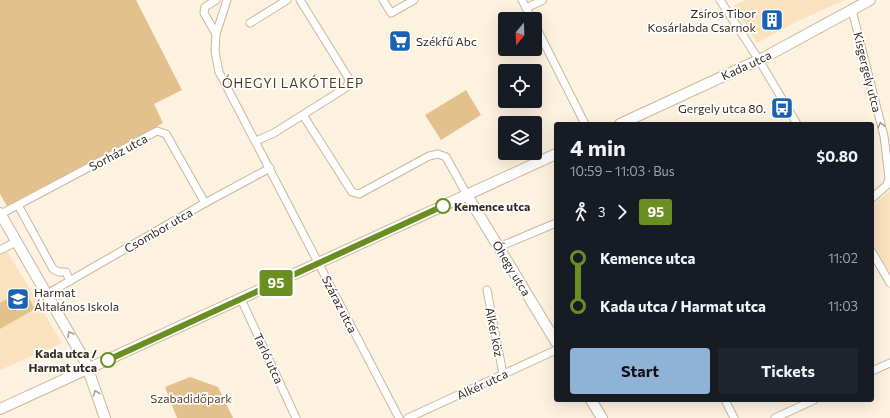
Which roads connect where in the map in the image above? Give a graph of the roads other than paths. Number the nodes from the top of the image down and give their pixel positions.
1 (216, 0) edge
2 (227, 0) edge
3 (287, 0) edge
4 (300, 0) edge
5 (383, 0) edge
6 (414, 0) edge
7 (522, 0) edge
8 (543, 0) edge
9 (720, 0) edge
10 (870, 0) edge
11 (526, 8) junction
12 (852, 10) junction
13 (528, 12) edge
14 (250, 24) dead end
15 (216, 34) junction
16 (542, 39) edge
17 (759, 60) junction
18 (303, 115) junction
19 (584, 122) edge
20 (624, 122) edge
21 (796, 122) edge
22 (256, 141) junction
23 (554, 155) edge
24 (270, 168) junction
25 (467, 194) junction
26 (874, 196) edge
27 (205, 203) junction
28 (18, 205) junction
29 (0, 213) edge
30 (554, 225) edge
31 (16, 242) junction
32 (499, 247) junction
33 (0, 250) edge
34 (874, 255) edge
35 (319, 263) junction
36 (70, 281) junction
37 (890, 283) edge
38 (487, 290) dead end
39 (47, 294) junction
40 (241, 299) junction
41 (554, 339) edge
42 (554, 351) edge
43 (890, 362) edge
44 (87, 369) junction
45 (874, 370) edge
46 (503, 374) junction
47 (592, 402) edge
48 (726, 402) edge
49 (810, 402) edge
50 (0, 409) edge
51 (105, 418) edge
52 (296, 418) edge
53 (399, 418) edge
54 (408, 418) edge
55 (602, 418) edge
56 (734, 418) edge
57 (775, 418) edge

1 - 15 street
2 - 15 street
3 - 14 street
4 - 18 street
5 - 6 street
7 - 11 street
8 - 11 street
9 - 17 street
10 - 12 street, Kada utca
11 - 13 street
12 - 17 street, Kada utca
26 -> 12 street, Kisgergely utca
15 - 22 street, Száraz utca
16 - 19 street
17 - 20 street, Kada utca
17 - 21 street
18 - 22 street
18 - 25 street
22 - 24 street, Száraz utca
23 - 25 street
24 - 27 street, Csombor utca
24 - 35 street, Száraz utca
25 - 32 street, Óhegy utca
25 - 35 street
27 - 28 street, Sorház utca
27 - 36 street, Csombor utca
28 - 29 street, Sorház utca
28 - 36 street
29 - 31 street
30 - 32 street
31 - 33 street
31 - 39 street
32 - 41 street, Óhegy utca
34 - 37 street
35 - 40 street
35 - 53 street, Száraz utca
36 - 39 street, Csombor utca
38 - 46 street, Alkér köz
44 -> 39 street
40 - 44 street
40 - 52 street, Tarló utca
42 - 46 street, Alkér utca
43 - 45 street
44 - 50 street
51 -> 44 street
46 - 54 street, Alkér utca
47 - 55 street
48 - 56 street
49 - 57 street

